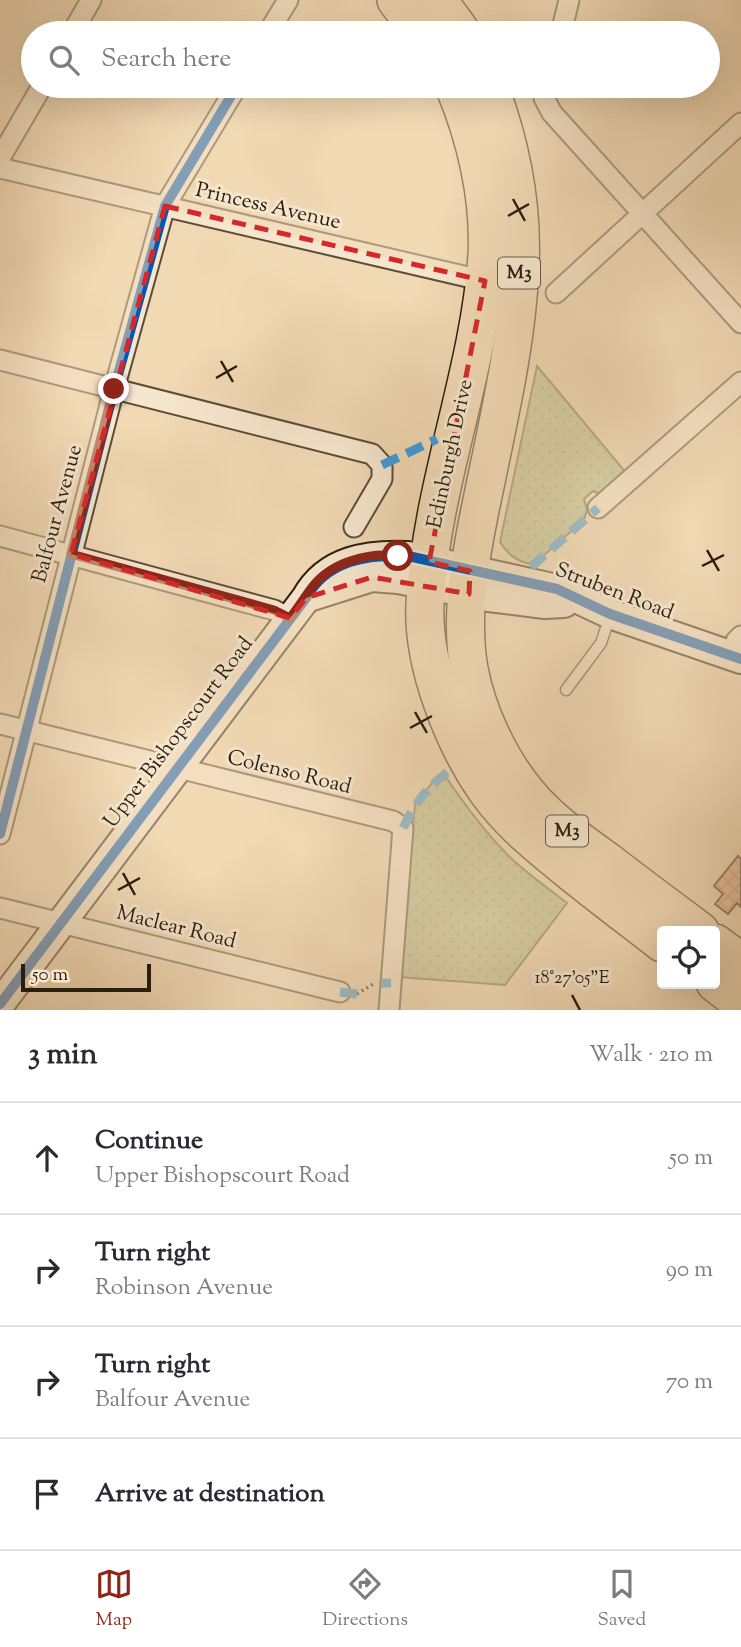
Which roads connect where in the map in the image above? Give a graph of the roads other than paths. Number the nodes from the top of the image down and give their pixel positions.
1 (92, 0) edge
2 (288, 0) edge
3 (396, 0) edge
4 (438, 0) edge
5 (572, 4) edge
6 (79, 21) edge
7 (275, 21) edge
8 (412, 21) edge
9 (453, 21) edge
10 (566, 21) edge
11 (35, 98) edge
12 (230, 98) edge
13 (459, 98) edge
14 (494, 98) edge
15 (547, 98) edge
16 (741, 123) edge
17 (0, 158) edge
18 (0, 167) edge
19 (165, 206) junction
20 (641, 213) junction
21 (485, 281) junction
22 (556, 293) dead end
23 (741, 323) edge
24 (0, 360) edge
25 (741, 382) edge
26 (114, 389) junction
27 (598, 508) dead end
28 (354, 527) dead end
29 (0, 536) edge
30 (71, 554) junction
31 (428, 574) junction
32 (469, 582) junction
33 (298, 608) junction
34 (610, 614) junction
35 (739, 645) edge
36 (566, 690) dead end
37 (0, 724) edge
38 (26, 731) junction
39 (177, 769) junction
40 (0, 834) edge
41 (0, 908) edge
42 (62, 923) junction
43 (693, 926) edge
44 (657, 939) edge
45 (720, 947) edge
46 (741, 962) edge
47 (720, 987) edge
48 (348, 993) road end
49 (741, 1003) edge
50 (0, 1004) edge
51 (389, 1010) edge

1 - 6 street
2 - 7 street
3 - 8 highway
4 - 9 highway
5 - 10 street
11 - 17 street
12 - 19 street, Balfour Avenue
13 - 21 highway, Edinburgh Drive / M3
14 - 32 highway, Edinburgh Drive / M3
15 - 20 street
16 - 20 street
18 - 19 street, Princess Avenue
19 - 21 street, Princess Avenue
19 - 26 street, Balfour Avenue
20 - 22 street
20 - 23 street
21 - 31 highway, Edinburgh Drive / M3
24 - 26 street
25 - 27 street
26 - 28 street
26 - 30 street, Balfour Avenue
29 - 30 street
30 - 33 street
30 - 38 street, Balfour Avenue
31 - 32 street, Struben Road
31 - 33 street, Upper Bishopscourt Road
31 - 44 highway, Edinburgh Drive / M3
32 - 34 street, Struben Road
32 - 43 highway, Edinburgh Drive / M3
33 - 39 street, Upper Bishopscourt Road
34 - 35 street, Struben Road
34 - 36 lane
37 - 38 street, Colenso Road
38 - 39 street, Colenso Road
38 - 40 street, Balfour Avenue
39 - 42 street, Upper Bishopscourt Road
39 - 51 street, Colenso Road
41 - 42 street, Maclear Road
42 - 48 street, Maclear Road
42 - 50 street, Upper Bishopscourt Road
45 - 46 highway
47 - 49 highway

